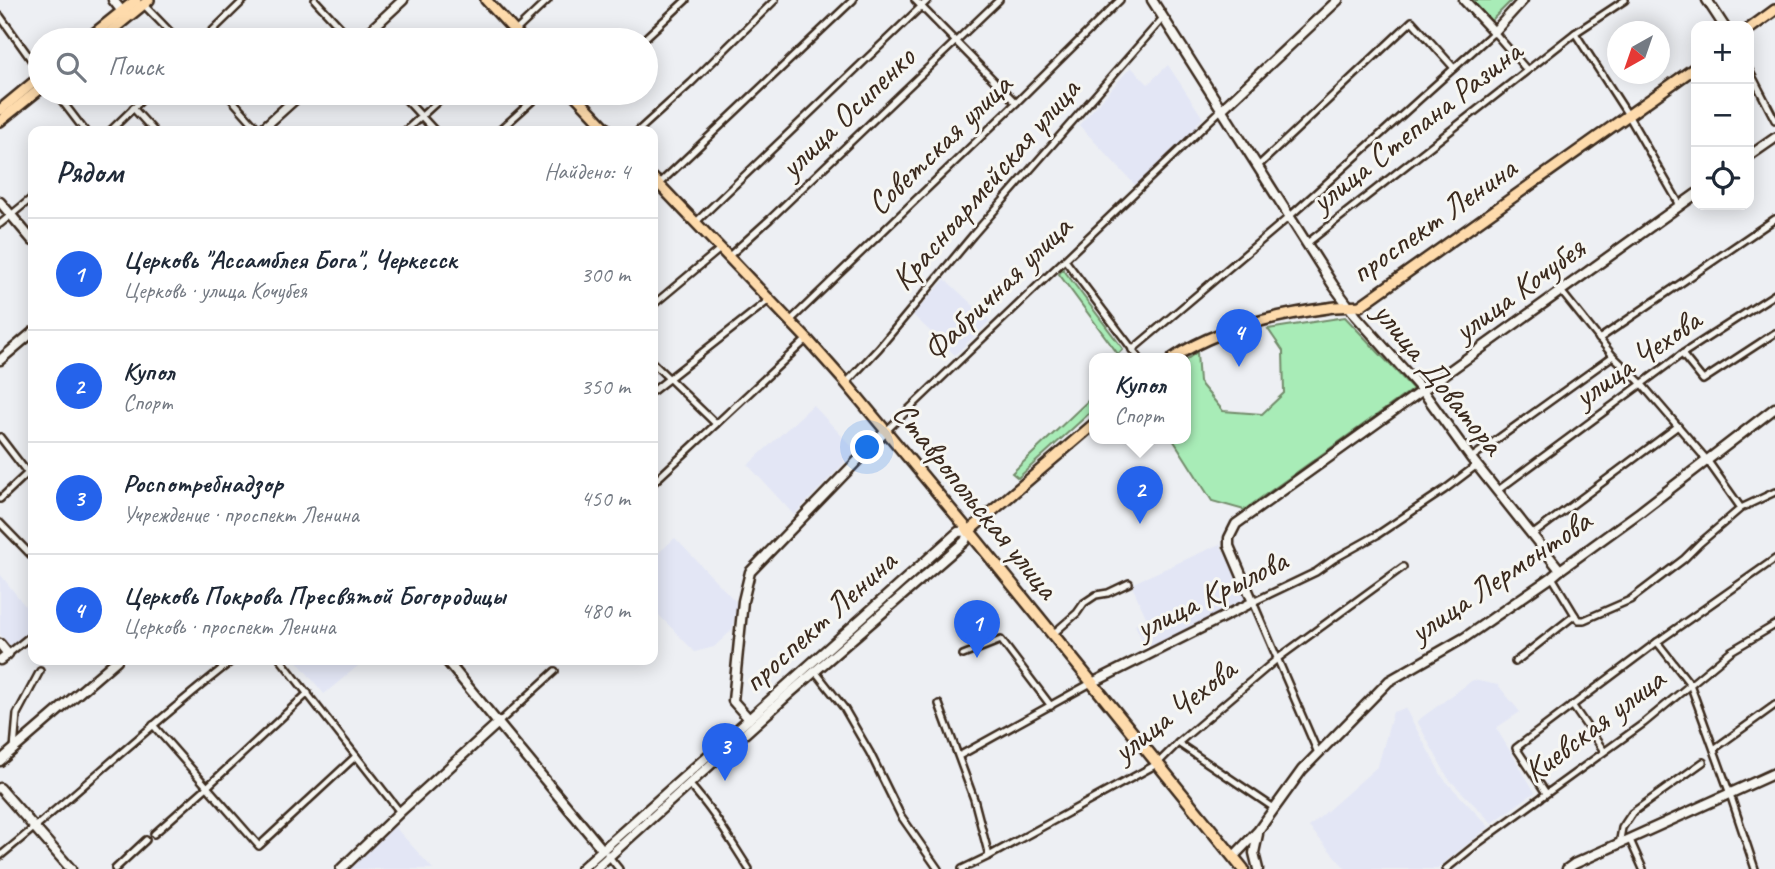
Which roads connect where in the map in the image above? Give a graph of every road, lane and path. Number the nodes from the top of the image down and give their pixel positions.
1 (113, 0) edge
2 (244, 0) edge
3 (315, 0) edge
4 (403, 0) edge
5 (486, 0) edge
6 (548, 0) edge
7 (686, 0) edge
8 (775, 0) edge
9 (853, 0) edge
10 (915, 0) edge
11 (928, 0) edge
12 (999, 0) edge
13 (1120, 0) edge
14 (1152, 0) edge
15 (1338, 0) edge
16 (1464, 0) edge
17 (1523, 0) edge
18 (1625, 0) edge
19 (1707, 0) edge
20 (143, 2) edge
21 (921, 6) junction
22 (1775, 10) edge
23 (124, 14) junction
24 (0, 16) edge
25 (1163, 18) junction
26 (1721, 21) edge
27 (1754, 25) edge
28 (104, 28) edge
29 (111, 28) edge
30 (167, 28) edge
31 (215, 28) edge
32 (341, 28) edge
33 (373, 28) edge
34 (511, 28) edge
35 (519, 28) edge
36 (656, 28) edge
37 (1494, 32) junction
38 (1575, 33) junction
39 (957, 41) junction
40 (28, 55) edge
41 (1454, 68) junction
42 (1527, 70) junction
43 (1691, 71) edge
44 (1754, 80) edge
45 (28, 88) edge
46 (28, 99) edge
47 (1016, 103) junction
48 (65, 105) edge
49 (136, 105) edge
50 (237, 105) edge
51 (289, 105) edge
52 (411, 105) edge
53 (433, 105) edge
54 (528, 105) edge
55 (583, 105) edge
56 (133, 108) junction
57 (0, 110) edge
58 (1221, 110) junction
59 (1628, 115) junction
60 (421, 116) junction
61 (1775, 120) edge
62 (0, 121) edge
63 (81, 126) edge
64 (115, 126) edge
65 (149, 126) edge
66 (256, 126) edge
67 (266, 126) edge
68 (410, 126) edge
69 (430, 126) edge
70 (505, 126) edge
71 (600, 126) edge
72 (644, 126) edge
73 (1775, 138) edge
74 (1754, 153) edge
75 (1257, 167) junction
76 (658, 181) edge
77 (658, 187) edge
78 (1691, 197) edge
79 (28, 201) edge
80 (0, 202) edge
81 (1680, 205) junction
82 (11, 215) junction
83 (1289, 217) junction
84 (1775, 219) edge
85 (695, 223) junction
86 (0, 224) edge
87 (28, 235) edge
88 (1306, 244) junction
89 (720, 249) junction
90 (728, 257) junction
91 (1065, 260) junction
92 (1561, 291) junction
93 (1775, 294) edge
94 (769, 300) junction
95 (658, 301) edge
96 (1349, 307) junction
97 (790, 321) junction
98 (1775, 333) edge
99 (28, 336) edge
100 (807, 339) junction
101 (1599, 339) junction
102 (1132, 349) junction
103 (1135, 353) edge
104 (1181, 353) edge
105 (1682, 354) junction
106 (1613, 356) junction
107 (0, 360) edge
108 (658, 368) edge
109 (667, 378) junction
110 (846, 383) junction
111 (1641, 384) junction
112 (658, 386) edge
113 (1422, 390) junction
114 (1775, 408) edge
115 (716, 424) junction
116 (1678, 426) junction
117 (1089, 428) edge
118 (886, 431) junction
119 (0, 437) edge
120 (1707, 460) junction
121 (1474, 462) junction
122 (28, 473) joint
123 (658, 478) edge
124 (1497, 491) junction
125 (1775, 492) edge
126 (0, 499) edge
127 (1741, 508) junction
128 (0, 523) edge
129 (969, 531) junction
130 (1532, 535) junction
131 (28, 552) edge
132 (1775, 559) edge
133 (1403, 567) dead end
134 (1560, 570) junction
135 (1552, 577) junction
136 (1129, 583) dead end
137 (1253, 602) junction
138 (1575, 615) junction
139 (1775, 625) edge
140 (1052, 635) junction
141 (28, 638) edge
142 (1657, 642) junction
143 (0, 644) edge
144 (8, 654) junction
145 (963, 655) dead end
146 (1277, 659) junction
147 (0, 660) edge
148 (1515, 662) dead end
149 (111, 665) edge
150 (227, 665) edge
151 (285, 665) edge
152 (451, 665) edge
153 (40, 671) dead end
154 (555, 671) dead end
155 (815, 671) junction
156 (1092, 682) junction
157 (1690, 684) junction
158 (308, 694) junction
159 (939, 704) dead end
160 (1572, 705) junction
161 (1775, 705) edge
162 (1051, 706) junction
163 (749, 719) junction
164 (498, 723) junction
165 (153, 725) junction
166 (1178, 743) junction
167 (14, 749) junction
168 (1714, 749) junction
169 (1604, 751) junction
170 (1318, 753) junction
171 (356, 756) junction
172 (959, 756) junction
173 (0, 761) edge
174 (1703, 762) dead end
175 (1157, 764) junction
176 (1775, 773) edge
177 (689, 784) junction
178 (207, 787) junction
179 (0, 788) edge
180 (1546, 793) junction
181 (1730, 794) junction
182 (1274, 808) junction
183 (400, 812) junction
184 (34, 829) junction
185 (1258, 831) junction
186 (153, 834) dead end
187 (146, 840) dead end
188 (1630, 840) junction
189 (1619, 845) junction
190 (606, 853) junction
191 (0, 856) edge
192 (989, 856) junction
193 (1234, 856) junction
194 (71, 869) edge
195 (115, 869) edge
196 (341, 869) edge
197 (581, 869) edge
198 (595, 869) edge
199 (619, 869) edge
200 (749, 869) edge
201 (938, 869) edge
202 (962, 869) edge
203 (1243, 869) edge
204 (1258, 869) edge
205 (1446, 869) edge
206 (1567, 869) edge
207 (1643, 869) edge
208 (1755, 869) edge

1 - 23 street
2 - 31 street
3 - 32 street
4 - 33 street
5 - 34 main road
6 - 35 street
7 - 36 street
8 - 72 street
9 - 76 street
10 - 21 street
11 - 21 street
12 - 39 street, улица Осипенко
13 - 47 street, Советская улица
14 - 25 street, улица Доватора
15 - 58 street, Фабричная улица
16 - 37 street
17 - 37 street
18 - 38 street, улица Степана Разина
19 - 26 street
20 - 23 main road
20 - 30 street
21 - 39 street
21 - 85 street
22 - 27 main road
23 - 28 main road
23 - 29 main road
24 - 40 street
25 - 58 street, улица Доватора
25 - 110 street, Красноармейская улица
37 - 41 street
37 - 42 street
38 - 42 street, улица Степана Разина
38 - 59 street
39 - 47 street
39 - 90 street, улица Осипенко
41 - 75 street
41 - 83 street
42 - 88 street, улица Степана Разина
43 - 59 main road, проспект Ленина
44 - 61 street
45 - 57 main road
46 - 62 main road
47 - 97 street, Советская улица
48 - 63 street
49 - 56 street
50 - 66 street
51 - 67 street
52 - 60 street
53 - 60 street
54 - 70 street
55 - 71 main road
56 - 64 street
56 - 65 street
58 - 75 street, улица Доватора
58 - 91 street, Фабричная улица
59 - 81 street
59 - 96 main road, проспект Ленина
60 - 68 street
60 - 69 street
73 - 74 street
75 - 83 street, улица Доватора
77 - 85 main road, Ставропольская улица
78 - 81 street, улица Кочубея
79 - 82 street
80 - 82 street
81 - 92 street, улица Кочубея
82 - 86 street
82 - 87 street
83 - 88 street, улица Доватора
83 - 102 street
84 - 101 street
85 - 89 main road, Ставропольская улица
88 - 96 street, улица Доватора
89 - 90 main road, Ставропольская улица
89 - 95 street
90 - 94 main road, Ставропольская улица
91 - 102 street
91 - 118 street, Фабричная улица
92 - 101 street
92 - 113 street, улица Кочубея
93 - 105 street, улица Чехова
94 - 97 main road, Ставропольская улица
94 - 109 street
96 - 104 main road, проспект Ленина
96 - 113 street, улица Доватора
97 - 100 main road, Ставропольская улица
98 - 105 street
99 - 107 street
100 - 110 main road, Ставропольская улица
100 - 115 street
101 - 106 street
102 - 103 street
105 - 111 street, улица Чехова
106 - 111 street
106 - 121 street, улица Крылова
108 - 109 street
109 - 112 street
109 - 115 street
110 - 118 main road, Ставропольская улица
111 - 116 street
111 - 124 street, улица Чехова
113 - 121 street, улица Доватора
113 - 137 street, улица Кочубея
114 - 120 street, улица Лермонтова
115 - 123 street
116 - 120 street
116 - 130 street
117 - 129 main road, проспект Ленина
118 - 129 main road, Ставропольская улица
118 - 163 street, Фабричная улица
119 - 122 street
120 - 127 street
120 - 134 street, улица Лермонтова
121 - 124 street, улица Доватора
121 - 137 street, улица Крылова
122 - 126 street
124 - 130 street, улица Доватора
125 - 127 street
127 - 138 street
128 - 131 street
129 - 140 highway, Ставропольская улица
129 - 155 street, проспект Ленина
129 - 163 street, проспект Ленина
130 - 134 street, улица Доватора
132 - 142 street
133 - 146 street, улица Чехова
134 - 135 street, улица Лермонтова
135 - 138 street
135 - 170 street, улица Лермонтова
136 - 140 street
137 - 146 street
137 - 156 street, улица Крылова
138 - 148 street
139 - 157 street, Киевская улица
140 - 156 highway, Ставропольская улица
141 - 144 street
142 - 157 street
142 - 160 street
143 - 144 street
144 - 147 street
145 - 162 street
146 - 166 street, улица Чехова
146 - 170 street
149 - 167 street
150 - 165 street
151 - 158 street
152 - 164 street
153 - 167 street
154 - 164 street
155 - 177 street, проспект Ленина
155 - 201 street
156 - 162 street, улица Крылова
156 - 175 highway, Ставропольская улица
157 - 168 street
157 - 169 street, Киевская улица
158 - 171 street
158 - 178 street
159 - 172 street
160 - 169 street
160 - 180 street
161 - 168 street
162 - 172 street, улица Крылова
163 - 190 street, проспект Ленина
164 - 183 street
164 - 190 street
165 - 178 street
165 - 184 street
166 - 175 street, улица Чехова
166 - 182 street
167 - 173 street
168 - 181 street
169 - 180 street, Киевская улица
170 - 182 street, улица Лермонтова
171 - 178 street
171 - 183 street
172 - 192 street
174 - 189 street
175 - 192 street, улица Чехова
175 - 193 highway, Ставропольская улица
176 - 181 street
177 - 190 street, проспект Ленина
177 - 200 street
178 - 186 street
179 - 184 street
180 - 205 street, Киевская улица
181 - 188 street
181 - 208 street
182 - 185 street, улица Лермонтова
183 - 196 street
184 - 191 street
184 - 194 street
185 - 193 street, улица Лермонтова
185 - 204 street
187 - 195 street
188 - 189 street
188 - 207 street
189 - 206 street
190 - 197 street, проспект Ленина
190 - 198 street, проспект Ленина
190 - 199 street
192 - 202 street, улица Чехова
193 - 203 highway, Ставропольская улица

